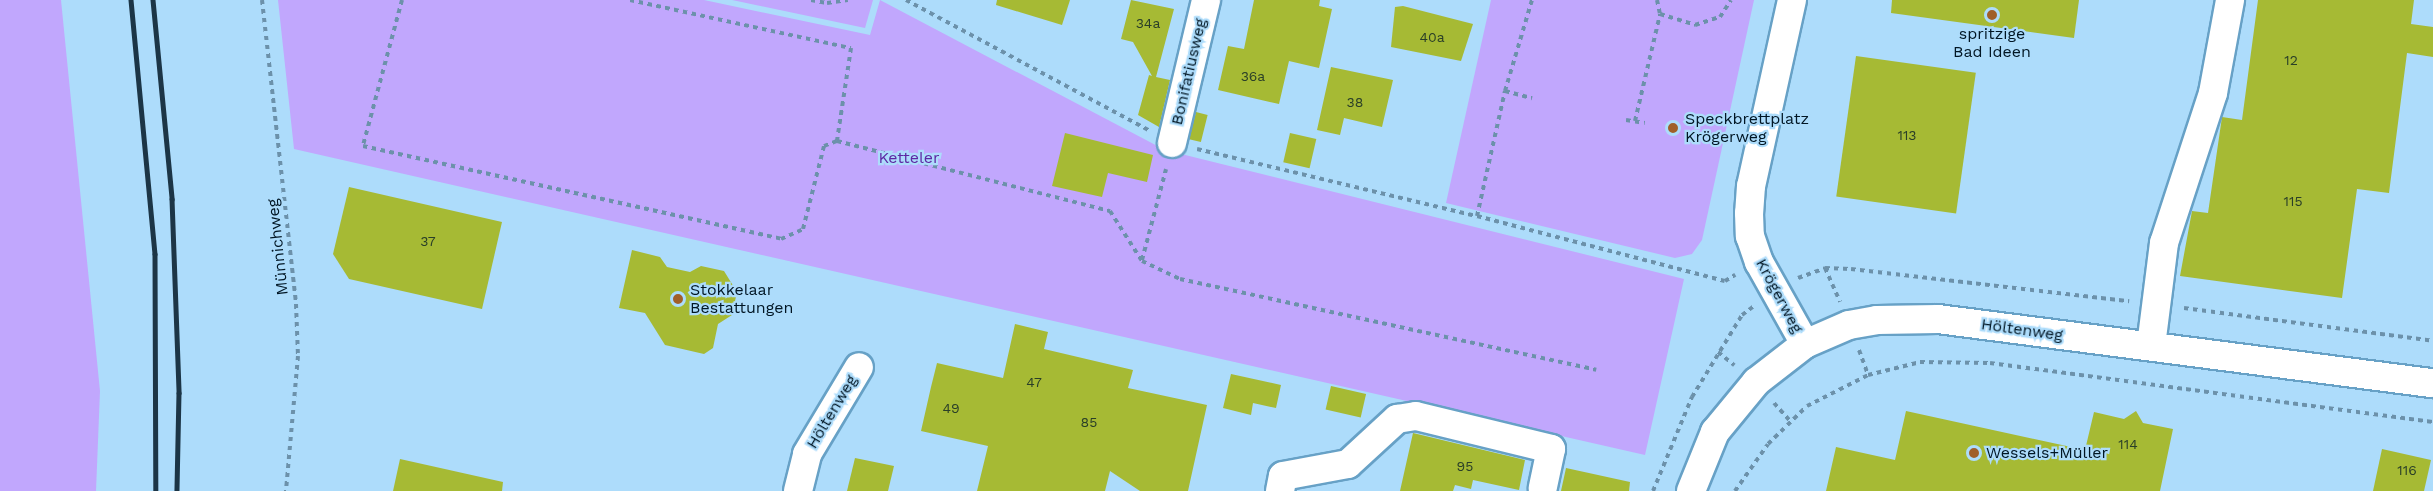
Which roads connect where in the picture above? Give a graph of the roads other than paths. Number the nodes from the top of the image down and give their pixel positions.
1 (1206, 0) edge
2 (1792, 0) edge
3 (2230, 0) edge
4 (1172, 143) road end
5 (1805, 344) junction
6 (2151, 346) junction
7 (859, 367) dead end
8 (2433, 383) edge
9 (1282, 484) edge
10 (1543, 488) dead end
11 (798, 491) edge
12 (1691, 491) edge

1 - 4 street, Bonifatiusweg
2 - 5 street, Krögerweg
3 - 6 street
5 - 6 street, Höltenweg
5 - 12 street, Höltenweg
6 - 8 street, Höltenweg
7 - 11 street, Höltenweg
9 - 10 street

